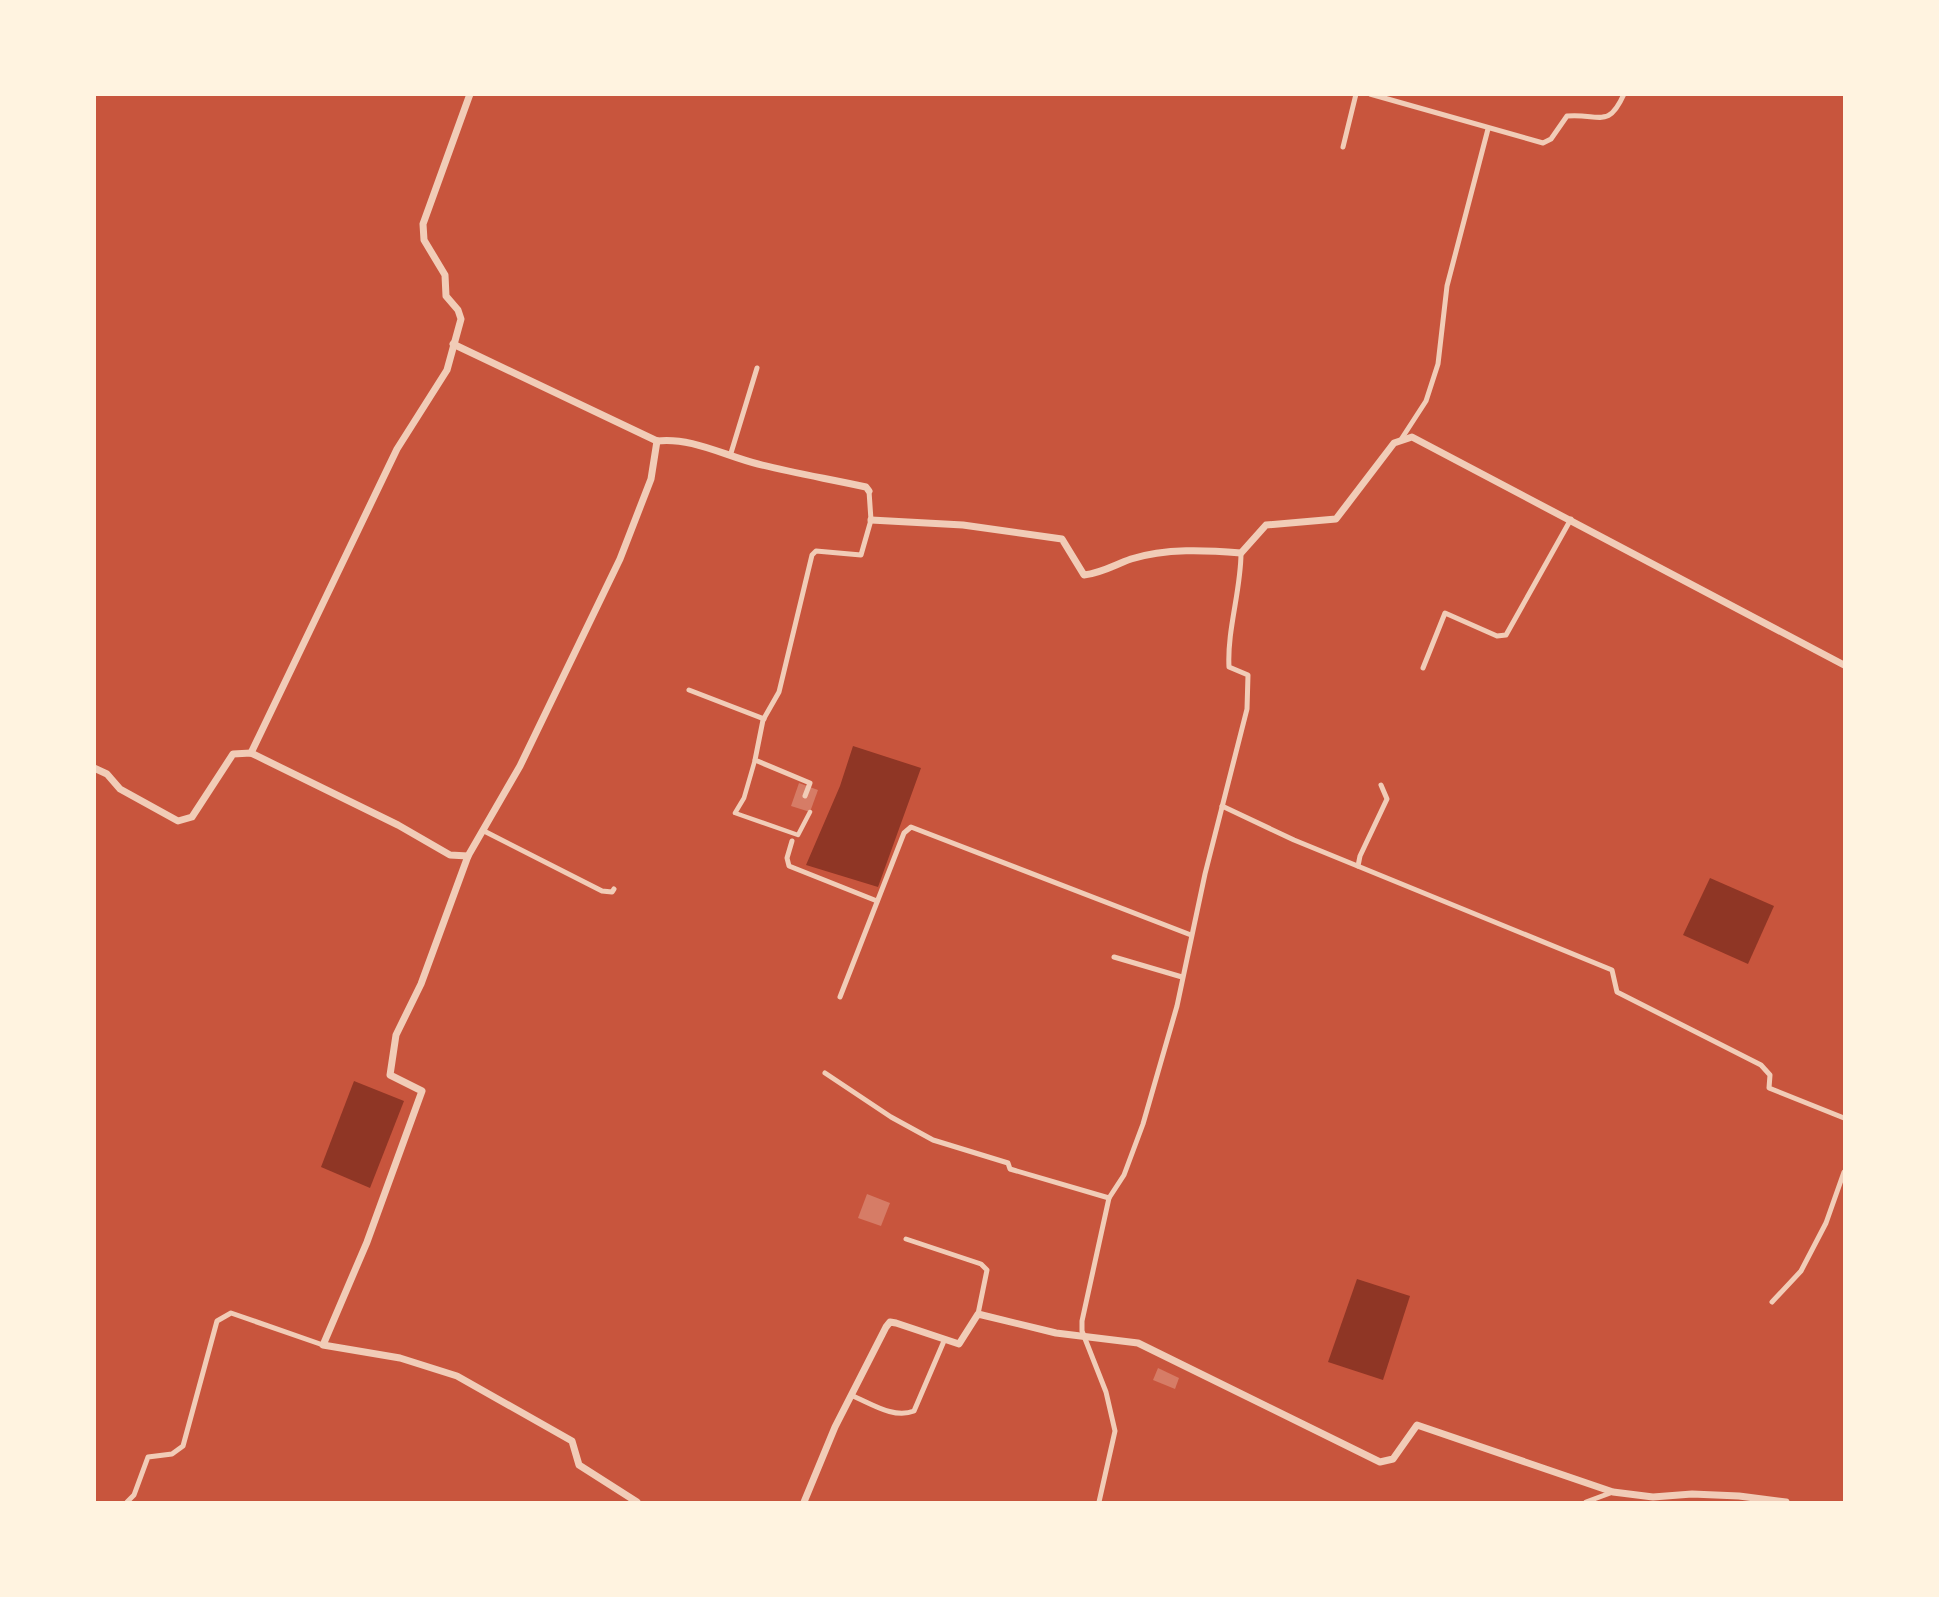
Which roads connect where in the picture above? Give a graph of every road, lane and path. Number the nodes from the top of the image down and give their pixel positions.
1 (470, 94) edge
2 (1356, 94) edge
3 (1370, 94) edge
4 (1624, 94) edge
5 (1488, 128) junction
6 (1343, 148) dead end
7 (453, 344) junction
8 (757, 368) dead end
9 (1402, 438) junction
10 (657, 441) junction
11 (731, 453) junction
12 (869, 491) joint
13 (1571, 519) junction
14 (871, 520) junction
15 (1241, 553) junction
16 (1844, 665) edge
17 (1423, 668) dead end
18 (689, 690) dead end
19 (764, 719) junction
20 (251, 753) junction
21 (755, 760) junction
22 (94, 768) edge
23 (1381, 785) dead end
24 (805, 796) dead end
25 (1222, 806) junction
26 (810, 812) dead end
27 (484, 831) junction
28 (792, 841) dead end
29 (468, 856) junction
30 (1358, 866) junction
31 (614, 888) dead end
32 (877, 901) junction
33 (1191, 935) junction
34 (1114, 957) dead end
35 (1182, 978) junction
36 (840, 997) dead end
37 (825, 1073) dead end
38 (1844, 1118) edge
39 (1844, 1171) edge
40 (1109, 1198) junction
41 (906, 1239) dead end
42 (1772, 1302) dead end
43 (978, 1314) junction
44 (1083, 1335) junction
45 (944, 1342) junction
46 (323, 1345) junction
47 (853, 1396) junction
48 (1611, 1494) junction
49 (1738, 1499) edge
50 (127, 1503) edge
51 (637, 1503) edge
52 (804, 1503) edge
53 (1099, 1503) edge
54 (1586, 1503) edge
55 (1606, 1503) edge
56 (1786, 1503) edge

1 - 7 street
2 - 6 street
3 - 5 street
4 - 5 street
5 - 9 street
7 - 10 street
7 - 20 street
8 - 11 street
9 - 13 street
9 - 15 street
10 - 11 street
10 - 27 street
11 - 12 street
12 - 14 street
13 - 16 street
13 - 17 street
14 - 15 street
14 - 19 street
15 - 25 street
18 - 19 street
19 - 21 street
20 - 22 street
20 - 29 street
21 - 24 street
21 - 26 street
23 - 30 street
25 - 30 street
25 - 33 street
27 - 29 street
27 - 31 street
28 - 32 street
29 - 46 street
30 - 38 street
32 - 33 street
32 - 36 street
33 - 35 street
34 - 35 street
35 - 40 street
37 - 40 street
39 - 42 street
40 - 44 street
41 - 43 street
43 - 44 street
43 - 45 street
44 - 48 street
44 - 53 street
45 - 47 street
45 - 47 street
46 - 50 street
46 - 51 street
47 - 52 street
48 - 49 street
48 - 54 street
48 - 55 street
49 - 56 street

